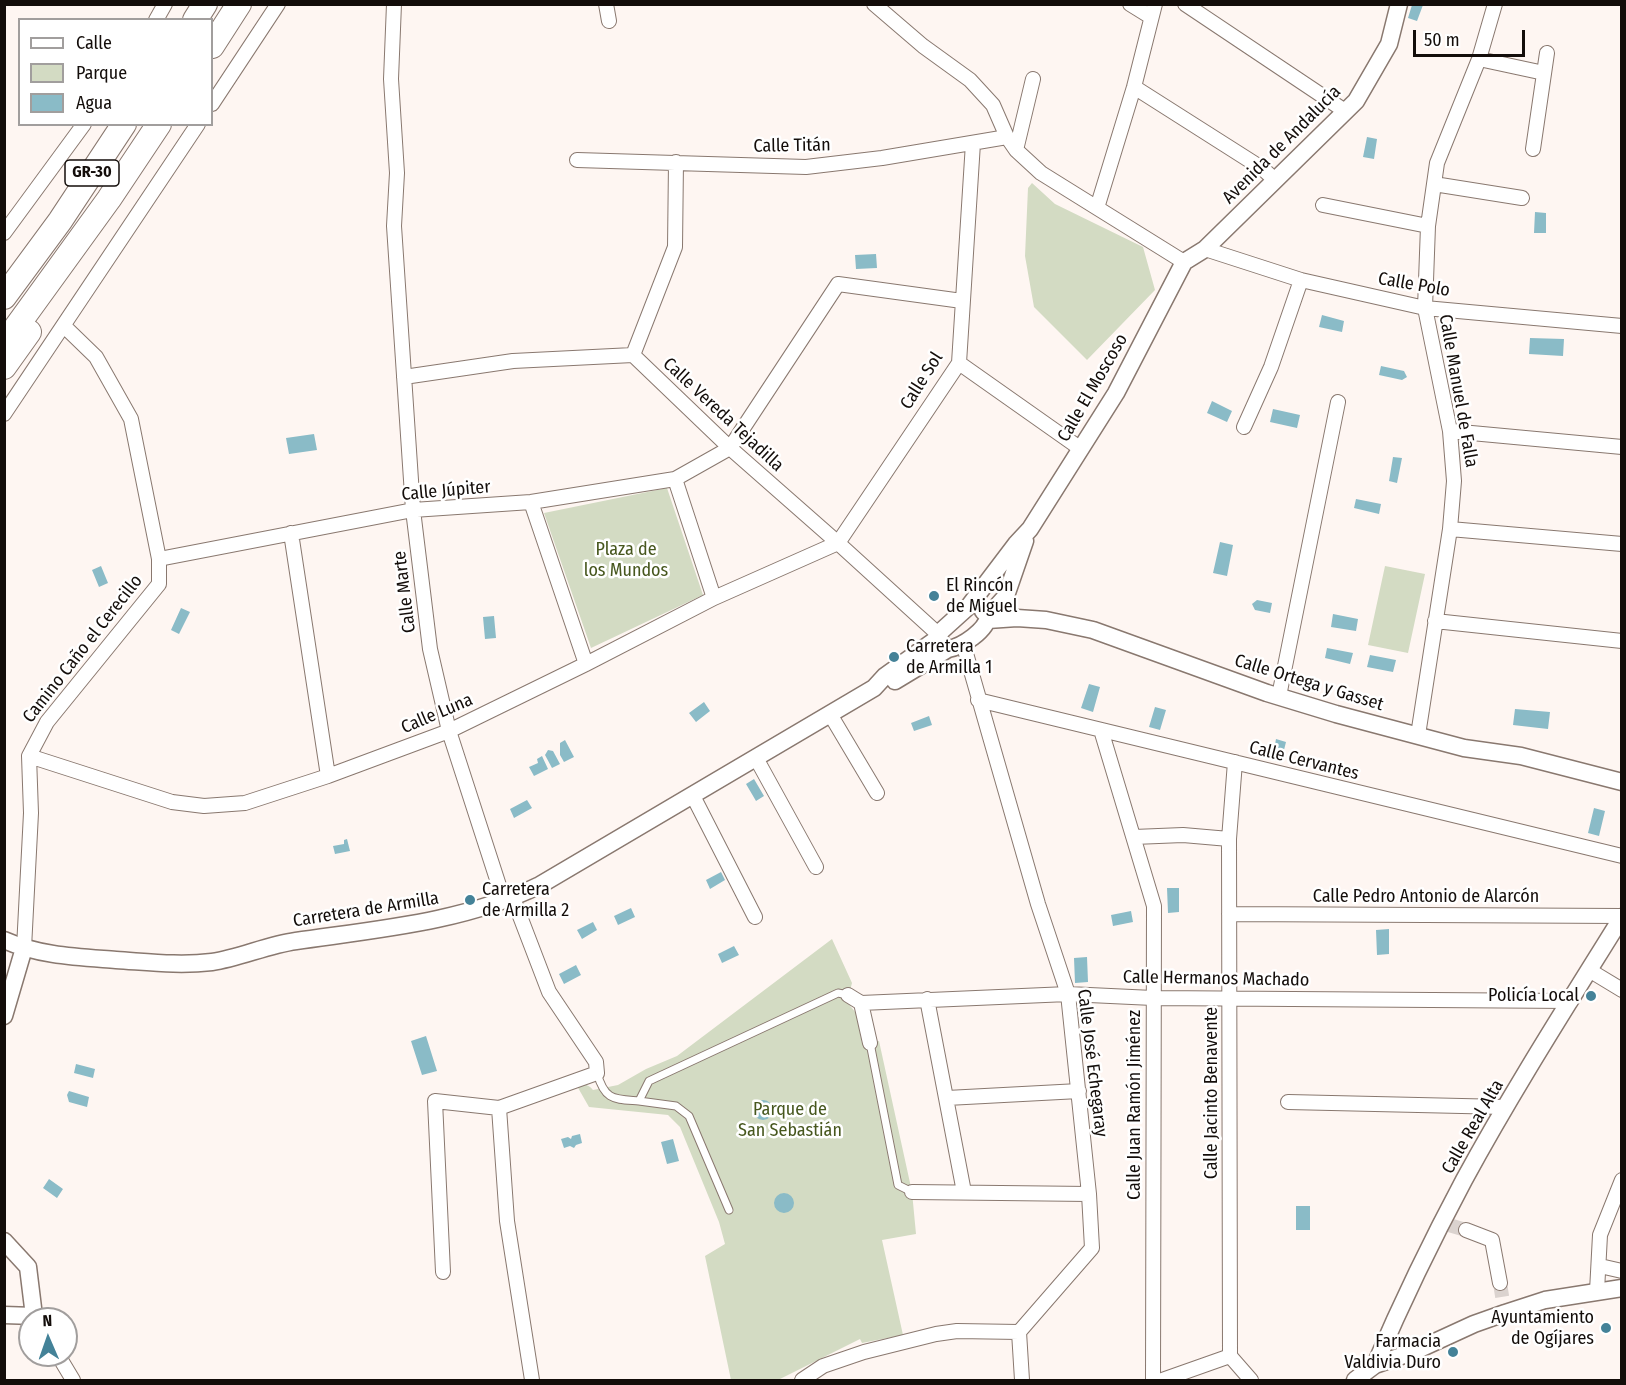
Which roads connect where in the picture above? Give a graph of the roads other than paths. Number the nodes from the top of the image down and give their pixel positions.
1 (165, 4) edge
2 (205, 4) edge
3 (239, 4) edge
4 (278, 4) edge
5 (394, 4) edge
6 (606, 4) edge
7 (874, 4) edge
8 (1130, 4) edge
9 (1185, 4) edge
10 (1399, 4) edge
11 (1495, 4) edge
12 (1153, 11) edge
13 (157, 18) edge
14 (196, 18) edge
15 (609, 21) dead end
16 (213, 44) edge
17 (1547, 53) dead end
18 (1479, 59) junction
19 (1544, 73) junction
20 (1033, 79) dead end
21 (1134, 87) junction
22 (213, 102) edge
23 (1346, 111) junction
24 (83, 126) edge
25 (123, 126) edge
26 (158, 126) edge
27 (197, 126) edge
28 (1007, 137) junction
29 (973, 143) junction
30 (1533, 149) dead end
31 (1016, 150) junction
32 (577, 160) dead end
33 (676, 162) junction
34 (1275, 180) junction
35 (1434, 184) junction
36 (1522, 198) dead end
37 (1323, 205) dead end
38 (1097, 208) junction
39 (1428, 225) junction
40 (4, 233) edge
41 (1205, 249) junction
42 (1184, 262) junction
43 (1301, 280) junction
44 (48, 284) junction
45 (4, 297) edge
46 (962, 301) junction
47 (1425, 308) junction
48 (64, 326) junction
49 (1622, 326) edge
50 (4, 344) edge
51 (633, 355) junction
52 (958, 363) junction
53 (4, 367) edge
54 (404, 377) junction
55 (1338, 402) dead end
56 (4, 414) edge
57 (1244, 427) dead end
58 (1450, 431) junction
59 (1622, 447) edge
60 (730, 448) junction
61 (1081, 449) junction
62 (675, 478) junction
63 (531, 502) junction
64 (413, 510) junction
65 (1030, 529) junction
66 (1450, 529) junction
67 (291, 533) junction
68 (838, 543) junction
69 (1622, 544) edge
70 (159, 559) junction
71 (714, 598) junction
72 (969, 606) junction
73 (988, 618) junction
74 (1435, 621) junction
75 (947, 641) junction
76 (1622, 641) edge
77 (586, 664) junction
78 (1279, 696) junction
79 (978, 700) junction
80 (830, 714) junction
81 (449, 730) junction
82 (1101, 730) junction
83 (1418, 735) junction
84 (29, 756) junction
85 (756, 758) junction
86 (1235, 762) junction
87 (328, 776) junction
88 (1622, 777) edge
89 (1621, 782) edge
90 (877, 793) dead end
91 (693, 796) junction
92 (1134, 837) junction
93 (1229, 838) junction
94 (1622, 856) edge
95 (816, 867) dead end
96 (509, 899) junction
97 (1229, 914) junction
98 (755, 917) dead end
99 (1622, 917) edge
100 (4, 939) edge
101 (24, 948) junction
102 (1589, 970) junction
103 (1622, 990) edge
104 (1068, 994) junction
105 (848, 995) joint
106 (1153, 998) junction
107 (1230, 998) junction
108 (927, 999) junction
109 (1571, 1000) junction
110 (861, 1003) junction
111 (4, 1016) edge
112 (870, 1043) joint
113 (597, 1073) junction
114 (1079, 1091) junction
115 (947, 1098) junction
116 (639, 1101) junction
117 (1288, 1102) dead end
118 (1505, 1107) junction
119 (499, 1108) junction
120 (1622, 1180) edge
121 (912, 1192) joint
122 (963, 1192) junction
123 (1089, 1194) junction
124 (729, 1210) dead end
125 (1466, 1230) tunnel mouth
126 (4, 1240) edge
127 (1600, 1266) junction
128 (1622, 1271) edge
129 (443, 1272) dead end
130 (1500, 1283) tunnel mouth
131 (1622, 1287) edge
132 (1597, 1291) junction
133 (33, 1307) edge
134 (1019, 1332) junction
135 (1389, 1334) junction
136 (1413, 1352) junction
137 (1230, 1356) junction
138 (1375, 1365) junction
139 (65, 1367) edge
140 (73, 1380) edge
141 (532, 1380) edge
142 (802, 1380) edge
143 (1022, 1380) edge
144 (1153, 1380) edge
145 (1162, 1380) edge
146 (1251, 1380) edge
147 (1355, 1380) edge

1 - 13 street
2 - 14 highway
3 - 16 highway
4 - 22 street
5 - 54 street, Calle Marte
6 - 15 street
7 - 28 street
8 - 12 street
9 - 23 street
10 - 23 street, Avenida de Andalucía
11 - 18 street, Calle Manuel de Falla
12 - 21 street
17 - 19 street
18 - 19 street
18 - 35 street, Calle Manuel de Falla
19 - 30 street
20 - 31 street
21 - 34 street
21 - 38 street
23 - 34 street, Avenida de Andalucía
24 - 40 street
25 - 45 highway, GR-30
26 - 44 highway, GR-30
27 - 48 street
28 - 29 street, Calle Titán
28 - 31 street
29 - 33 street, Calle Titán
29 - 46 street, Calle Sol
31 - 38 street
32 - 33 street, Calle Titán
33 - 51 street
34 - 41 street, Avenida de Andalucía
35 - 36 street
35 - 39 street, Calle Manuel de Falla
37 - 39 street
38 - 42 street
39 - 47 street, Calle Manuel de Falla
41 - 42 street, Avenida de Andalucía
41 - 43 street, Calle Polo
42 - 61 street, Calle El Moscoso
43 - 47 street, Calle Polo
43 - 57 street
44 - 50 highway, GR-30
44 - 53 highway
46 - 52 street, Calle Sol
46 - 60 street
47 - 49 street, Calle Polo
47 - 58 street, Calle Manuel de Falla
48 - 56 street
48 - 70 street, Camino Caño el Cerecillo
51 - 54 street
51 - 60 street, Calle Vereda Tejadilla
52 - 61 street
52 - 68 street, Calle Sol
54 - 64 street, Calle Marte
55 - 78 street
58 - 59 street
58 - 66 street, Calle Manuel de Falla
60 - 62 street, Calle Júpiter
60 - 68 street, Calle Vereda Tejadilla
61 - 65 street, Calle El Moscoso
62 - 63 street, Calle Júpiter
62 - 71 street
63 - 64 street, Calle Júpiter
63 - 77 street
64 - 67 street, Calle Júpiter
64 - 81 street, Calle Marte
65 - 72 street, Calle El Moscoso
65 - 73 street, Calle El Moscoso
66 - 69 street
66 - 74 street, Calle Manuel de Falla
67 - 70 street, Calle Júpiter
67 - 87 street
68 - 71 street, Calle Luna
68 - 75 street, Calle Vereda Tejadilla
70 - 84 street, Camino Caño el Cerecillo
71 - 77 street, Calle Luna
72 - 73 street
72 - 75 street, Calle El Moscoso
73 - 75 street, Calle El Moscoso
73 - 78 street, Calle Ortega y Gasset
74 - 76 street
74 - 83 street, Calle Manuel de Falla
75 - 79 street, Calle José Echegaray
75 - 80 street, Carretera de Armilla
77 - 81 street, Calle Luna
78 - 83 street, Calle Ortega y Gasset
79 - 82 street, Calle Cervantes
79 - 104 street, Calle José Echegaray
80 - 85 street, Carretera de Armilla
80 - 90 street
81 - 87 street, Calle Luna
81 - 96 street, Calle Marte
82 - 86 street, Calle Cervantes
82 - 92 street, Calle Juan Ramón Jiménez
83 - 89 street, Calle Ortega y Gasset
84 - 87 street, Calle Luna
84 - 101 street, Camino Caño el Cerecillo
85 - 91 street, Carretera de Armilla
85 - 95 street
86 - 93 street, Calle Jacinto Benavente
86 - 94 street, Calle Cervantes
88 - 89 street
91 - 96 street, Carretera de Armilla
91 - 98 street
92 - 93 street
92 - 106 street, Calle Juan Ramón Jiménez
93 - 97 street, Calle Jacinto Benavente
96 - 101 street, Carretera de Armilla
96 - 113 street, Calle Marte
97 - 99 street, Calle Pedro Antonio de Alarcón
97 - 107 street, Calle Jacinto Benavente
99 - 102 street, Calle Real Alta
100 - 101 street, Carretera de Armilla
101 - 111 street, Camino Caño el Cerecillo
102 - 103 street
102 - 109 street, Calle Real Alta
104 - 106 street, Calle Hermanos Machado
104 - 108 street, Calle Hermanos Machado
104 - 114 street, Calle José Echegaray
105 - 110 street
105 - 116 lane
106 - 107 street, Calle Hermanos Machado
106 - 144 street, Calle Juan Ramón Jiménez
107 - 109 street, Calle Hermanos Machado
107 - 137 street, Calle Jacinto Benavente
108 - 110 street, Calle Hermanos Machado
108 - 115 street
109 - 118 street, Calle Real Alta
110 - 112 street
112 - 121 lane
113 - 116 lane
113 - 119 street
114 - 115 street
114 - 123 street, Calle José Echegaray
115 - 122 street
116 - 124 lane
117 - 118 street
118 - 135 street, Calle Real Alta
119 - 129 street
119 - 141 street
120 - 127 street
121 - 122 street
122 - 123 street
123 - 134 street, Calle José Echegaray
125 - 130 street
126 - 133 street
127 - 128 street
127 - 132 street
131 - 132 street
132 - 136 street
134 - 142 street
134 - 143 street
135 - 136 street
135 - 138 street, Calle Real Alta
136 - 138 street
137 - 145 street
137 - 146 street
138 - 147 street
139 - 140 street

